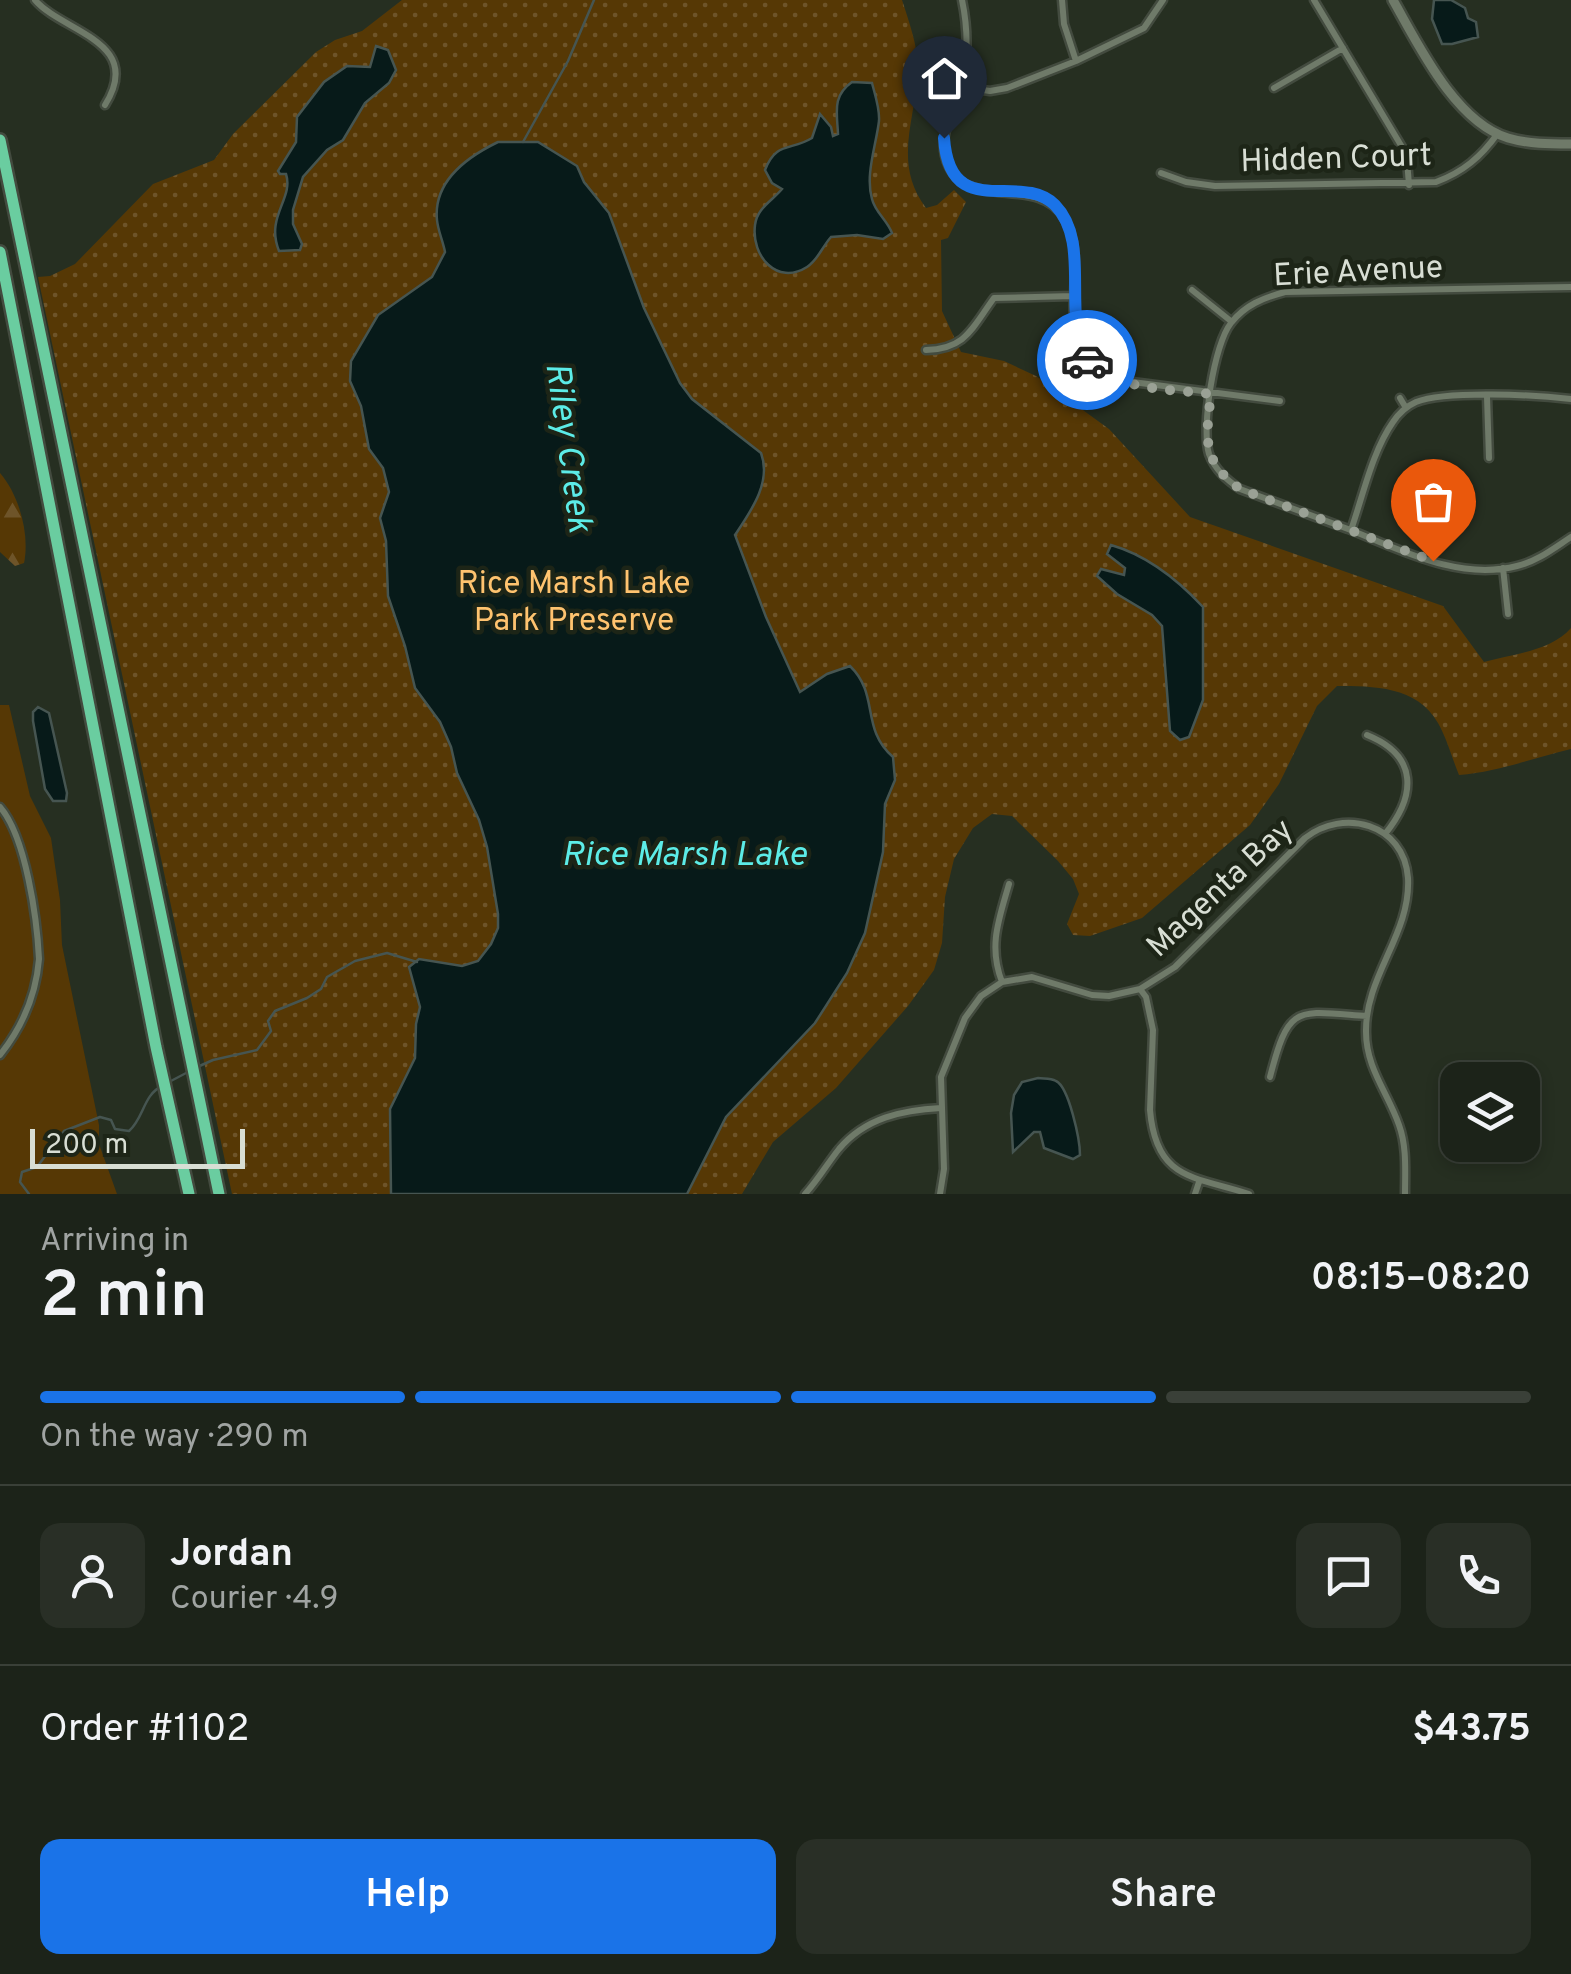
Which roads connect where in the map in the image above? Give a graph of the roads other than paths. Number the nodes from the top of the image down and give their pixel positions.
1 (35, 0) edge
2 (962, 0) edge
3 (1062, 0) edge
4 (1164, 0) edge
5 (1314, 0) edge
6 (1392, 0) edge
7 (1342, 48) junction
8 (1076, 61) junction
9 (962, 87) junction
10 (1274, 88) dead end
11 (105, 105) dead end
12 (1498, 133) junction
13 (0, 140) edge
14 (1571, 144) edge
15 (1161, 173) dead end
16 (1409, 185) junction
17 (0, 252) edge
18 (1571, 287) edge
19 (1192, 290) dead end
20 (1074, 296) junction
21 (1232, 322) junction
22 (926, 350) dead end
23 (1211, 394) junction
24 (1487, 396) junction
25 (1400, 398) dead end
26 (1571, 399) edge
27 (1280, 401) dead end
28 (1406, 408) junction
29 (1488, 458) dead end
30 (1351, 530) junction
31 (1571, 537) edge
32 (1503, 568) junction
33 (1508, 614) dead end
34 (1367, 736) dead end
35 (0, 807) edge
36 (1385, 834) junction
37 (1010, 884) dead end
38 (1002, 982) junction
39 (1140, 989) junction
40 (1367, 1016) junction
41 (0, 1055) edge
42 (1270, 1077) dead end
43 (940, 1108) junction
44 (1199, 1182) junction
45 (189, 1194) edge
46 (219, 1194) edge
47 (805, 1194) edge
48 (940, 1194) edge
49 (1195, 1194) edge
50 (1249, 1194) edge
51 (1405, 1194) edge

1 - 11 street
2 - 9 street
3 - 8 street
4 - 8 street
5 - 7 street
6 - 12 street
7 - 10 street
7 - 16 street
8 - 9 street
9 - 20 street
12 - 14 street
12 - 16 street, Hidden Court
13 - 46 highway
15 - 16 street, Hidden Court
17 - 45 highway
18 - 21 street, Erie Avenue
19 - 21 street
20 - 22 street
20 - 23 street
21 - 23 street
23 - 27 street
23 - 30 street
24 - 26 street
24 - 28 street
24 - 29 street
25 - 28 street
28 - 30 street
30 - 32 street
31 - 32 street
32 - 33 street
34 - 36 street
35 - 41 street
36 - 39 street, Magenta Bay
36 - 40 street
37 - 38 street
38 - 39 street, Magenta Bay
38 - 43 street
39 - 44 street
40 - 42 street
40 - 51 street
43 - 47 street
43 - 48 street
44 - 49 street
44 - 50 street

